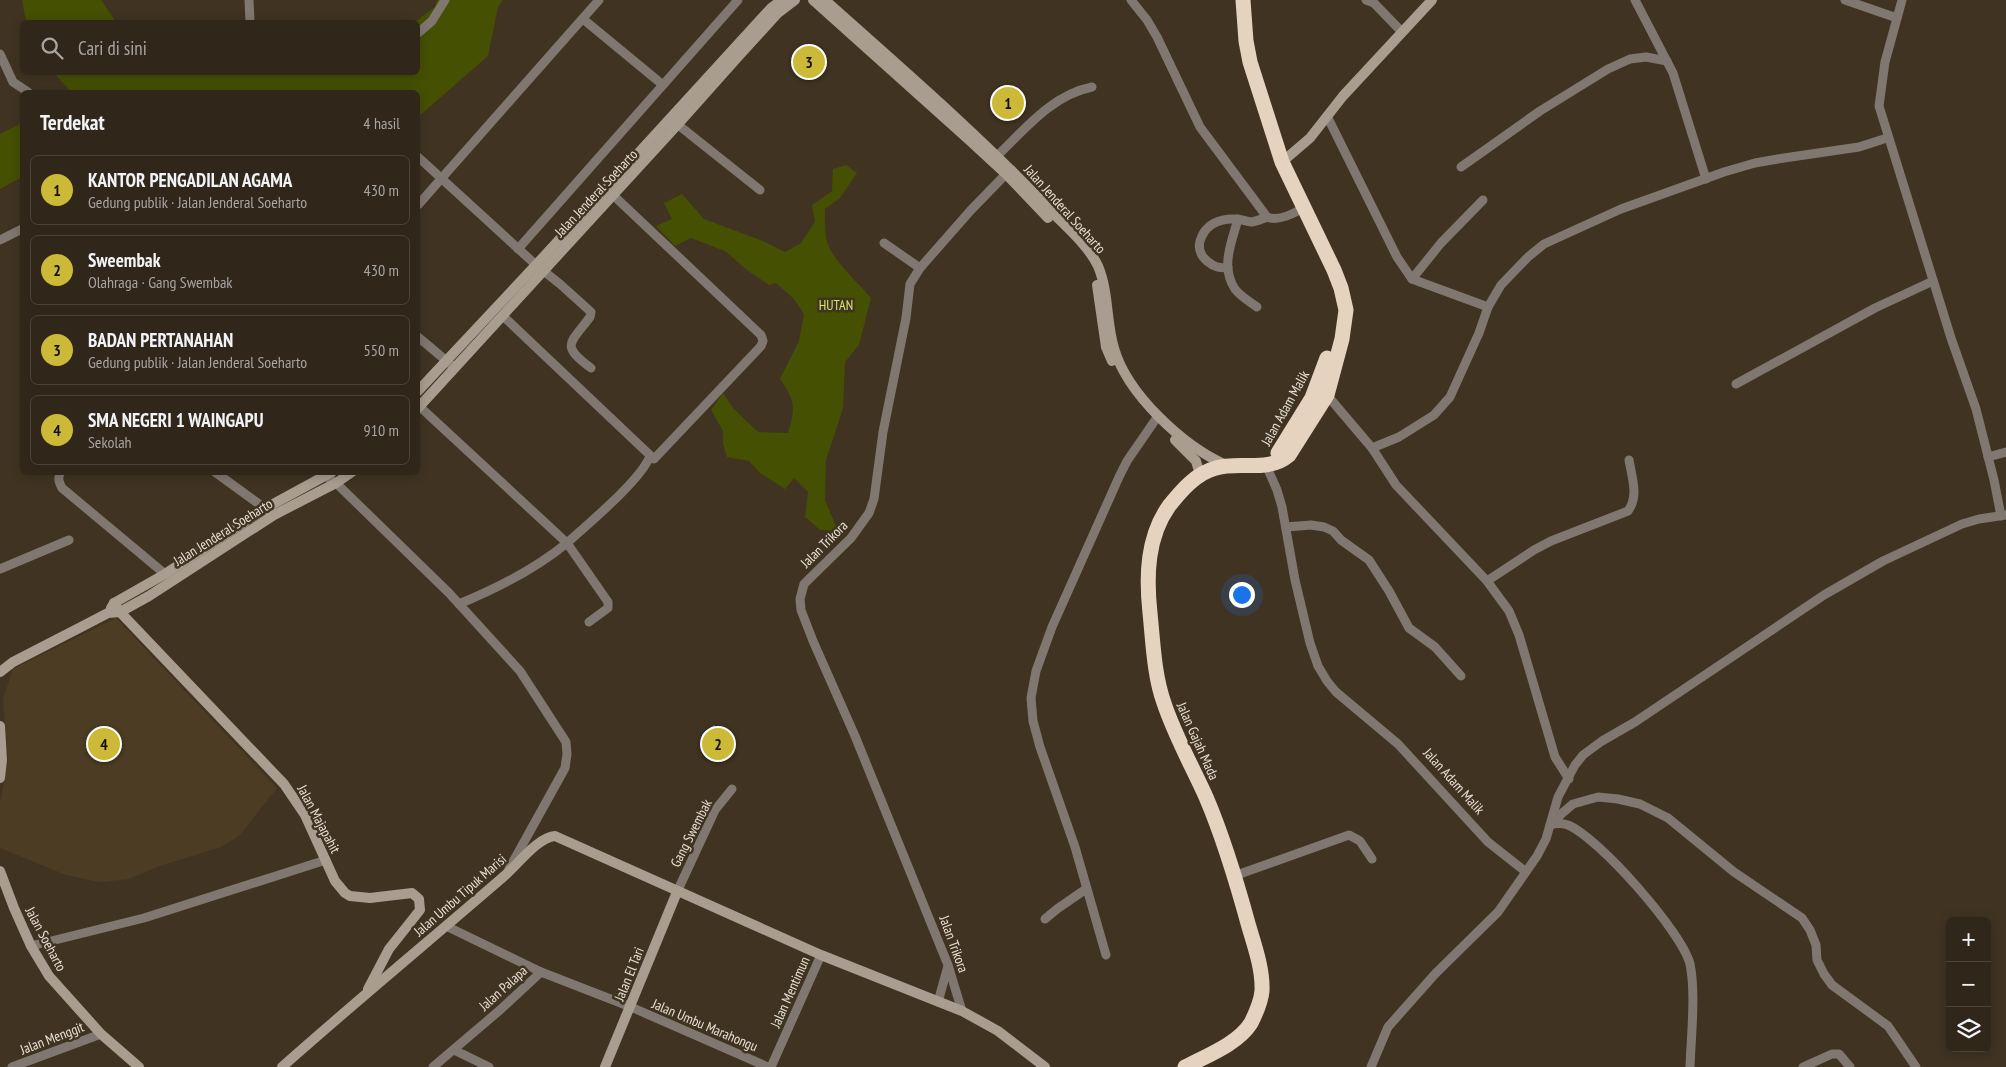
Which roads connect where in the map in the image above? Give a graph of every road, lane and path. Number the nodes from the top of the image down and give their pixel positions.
1 (249, 0) edge
2 (445, 0) edge
3 (599, 0) edge
4 (738, 0) edge
5 (813, 0) edge
6 (825, 0) edge
7 (1131, 0) edge
8 (1244, 0) edge
9 (1366, 0) edge
10 (1432, 0) edge
11 (1635, 0) edge
12 (1845, 0) edge
13 (1902, 0) edge
14 (789, 1) edge
15 (1897, 18) junction
16 (583, 19) junction
17 (250, 20) edge
18 (420, 31) edge
19 (1402, 32) junction
20 (0, 54) edge
21 (1667, 61) junction
22 (663, 85) junction
23 (914, 86) junction
24 (1092, 87) dead end
25 (25, 90) edge
26 (1327, 116) junction
27 (674, 121) junction
28 (1887, 138) junction
29 (997, 156) junction
30 (420, 159) edge
31 (1282, 162) junction
32 (1461, 167) dead end
33 (1009, 172) junction
34 (442, 179) junction
35 (1706, 179) junction
36 (760, 190) dead end
37 (613, 195) junction
38 (1483, 200) dead end
39 (420, 203) edge
40 (1306, 212) junction
41 (1267, 217) junction
42 (1238, 219) junction
43 (20, 230) edge
44 (0, 240) edge
45 (884, 244) dead end
46 (518, 249) junction
47 (539, 268) junction
48 (920, 268) junction
49 (1228, 268) junction
50 (1412, 279) junction
51 (1934, 282) junction
52 (1257, 307) dead end
53 (1488, 307) junction
54 (502, 316) junction
55 (420, 339) edge
56 (450, 365) junction
57 (591, 368) dead end
58 (1736, 384) dead end
59 (420, 389) edge
60 (1327, 395) junction
61 (420, 404) edge
62 (420, 409) edge
63 (1156, 419) junction
64 (1372, 448) junction
65 (2006, 452) edge
66 (650, 456) junction
67 (1988, 457) junction
68 (1629, 460) dead end
69 (1269, 464) junction
70 (1229, 466) junction
71 (59, 475) edge
72 (219, 475) edge
73 (324, 475) edge
74 (327, 475) edge
75 (348, 475) edge
76 (1200, 475) junction
77 (336, 483) junction
78 (266, 508) junction
79 (274, 515) junction
80 (2004, 516) edge
81 (1286, 527) junction
82 (69, 540) dead end
83 (567, 543) junction
84 (0, 568) edge
85 (165, 574) junction
86 (1487, 581) junction
87 (459, 604) junction
88 (117, 607) junction
89 (590, 622) dead end
90 (0, 672) edge
91 (1461, 676) dead end
92 (0, 726) edge
93 (0, 778) edge
94 (1569, 779) junction
95 (732, 789) dead end
96 (1552, 824) junction
97 (1372, 859) dead end
98 (326, 860) junction
99 (0, 871) edge
100 (1526, 872) junction
101 (505, 876) junction
102 (1234, 876) junction
103 (1086, 890) junction
104 (677, 892) junction
105 (1045, 919) dead end
106 (446, 926) junction
107 (31, 946) junction
108 (821, 955) junction
109 (1106, 955) dead end
110 (948, 965) junction
111 (541, 972) junction
112 (367, 992) junction
113 (938, 1002) junction
114 (630, 1007) junction
115 (962, 1011) junction
116 (101, 1034) junction
117 (454, 1050) junction
118 (472, 1064) edge
119 (136, 1066) edge
120 (12, 1067) edge
121 (282, 1067) edge
122 (433, 1067) edge
123 (488, 1067) edge
124 (605, 1067) edge
125 (770, 1067) edge
126 (1045, 1067) edge
127 (1185, 1067) edge
128 (1371, 1067) edge
129 (1690, 1067) edge
130 (1803, 1067) edge
131 (1850, 1067) edge
132 (1916, 1067) edge

1 - 17 street
2 - 18 street
3 - 16 street
4 - 22 street
5 - 23 main road, Jalan Jenderal Soeharto
6 - 23 main road, Jalan Jenderal Soeharto
7 - 41 street
8 - 31 highway, Jalan Adam Malik
9 - 19 street
10 - 19 main road
11 - 21 street
12 - 15 street
13 - 15 street
14 - 27 main road, Jalan Jenderal Soeharto
15 - 28 street
16 - 22 street
16 - 34 street
19 - 26 main road
20 - 25 street
21 - 32 street
21 - 35 street
22 - 46 street
23 - 29 main road, Jalan Jenderal Soeharto
23 - 33 main road, Jalan Jenderal Soeharto
24 - 29 street
26 - 31 main road
26 - 50 street
27 - 36 street
27 - 37 main road, Jalan Jenderal Soeharto
27 - 47 main road, Jalan Jenderal Soeharto
28 - 35 street
28 - 51 street
29 - 33 main road, Jalan Jenderal Soeharto
30 - 34 street
31 - 40 highway, Jalan Adam Malik
33 - 48 street, Jalan Trikora
33 - 63 main road, Jalan Jenderal Soeharto
34 - 39 street
34 - 46 street
35 - 53 street
37 - 47 main road, Jalan Jenderal Soeharto
37 - 66 street
38 - 50 street
40 - 41 street
40 - 60 highway, Jalan Adam Malik
40 - 69 highway, Jalan Adam Malik
41 - 42 street
42 - 49 street
42 - 49 street
43 - 44 street
45 - 48 street
46 - 47 street
47 - 54 main road, Jalan Jenderal Soeharto
47 - 56 main road, Jalan Jenderal Soeharto
47 - 57 street
48 - 110 street, Jalan Trikora
49 - 52 street
50 - 53 street
51 - 58 street
51 - 67 street
53 - 64 street
54 - 56 main road, Jalan Jenderal Soeharto
54 - 66 street
55 - 56 street
56 - 59 main road, Jalan Jenderal Soeharto
56 - 61 main road, Jalan Jenderal Soeharto
60 - 64 street
60 - 69 highway, Jalan Adam Malik
62 - 83 street
63 - 70 main road, Jalan Jenderal Soeharto
63 - 76 main road, Jalan Jenderal Soeharto
63 - 103 street
64 - 86 street
65 - 67 street
66 - 83 street
67 - 80 street
68 - 86 street
69 - 70 highway, Jalan Gajah Mada
69 - 81 street, Jalan Adam Malik
70 - 76 highway, Jalan Gajah Mada
71 - 85 street
72 - 78 street
73 - 78 main road, Jalan Jenderal Soeharto
74 - 77 street
75 - 77 main road, Jalan Jenderal Soeharto
76 - 102 highway, Jalan Gajah Mada
77 - 79 main road, Jalan Jenderal Soeharto
77 - 87 street
78 - 79 street
78 - 85 main road, Jalan Jenderal Soeharto
79 - 88 main road, Jalan Jenderal Soeharto
80 - 94 street
81 - 91 street
81 - 100 street, Jalan Adam Malik
82 - 84 street
83 - 87 street
83 - 89 street
85 - 88 main road, Jalan Jenderal Soeharto
86 - 94 street
87 - 101 street
88 - 90 main road, Jalan Jenderal Soeharto
88 - 98 main road, Jalan Majapahit
92 - 93 main road
94 - 96 street
95 - 104 street, Gang Swembak
96 - 100 street
96 - 129 street
96 - 132 street
97 - 102 street
98 - 107 street
98 - 112 main road, Jalan Majapahit
99 - 107 main road, Jalan Soeharto
100 - 128 street
101 - 104 main road, Jalan Umbu Tipuk Marisi
101 - 106 main road, Jalan Umbu Tipuk Marisi
102 - 127 highway, Jalan Gajah Mada
103 - 105 street
103 - 109 street
104 - 108 main road, Jalan Umbu Tipuk Marisi
104 - 114 main road, Jalan El Tari
106 - 111 street
106 - 112 main road, Jalan Umbu Tipuk Marisi
107 - 116 main road, Jalan Soeharto
108 - 113 main road, Jalan Umbu Tipuk Marisi
108 - 125 street, Jalan Mentimun
110 - 113 street
110 - 115 street, Jalan Trikora
111 - 114 street, Jalan Palapa
111 - 117 street, Jalan Palapa
112 - 121 main road, Jalan Umbu Tipuk Marisi
113 - 115 main road, Jalan Umbu Tipuk Marisi
114 - 124 main road, Jalan El Tari
114 - 125 street, Jalan Umbu Marahongu
115 - 126 main road, Jalan Umbu Tipuk Marisi
116 - 119 main road, Jalan Soeharto
116 - 120 street, Jalan Menggit
117 - 118 street
117 - 122 street, Jalan Palapa
118 - 123 street
130 - 131 street

